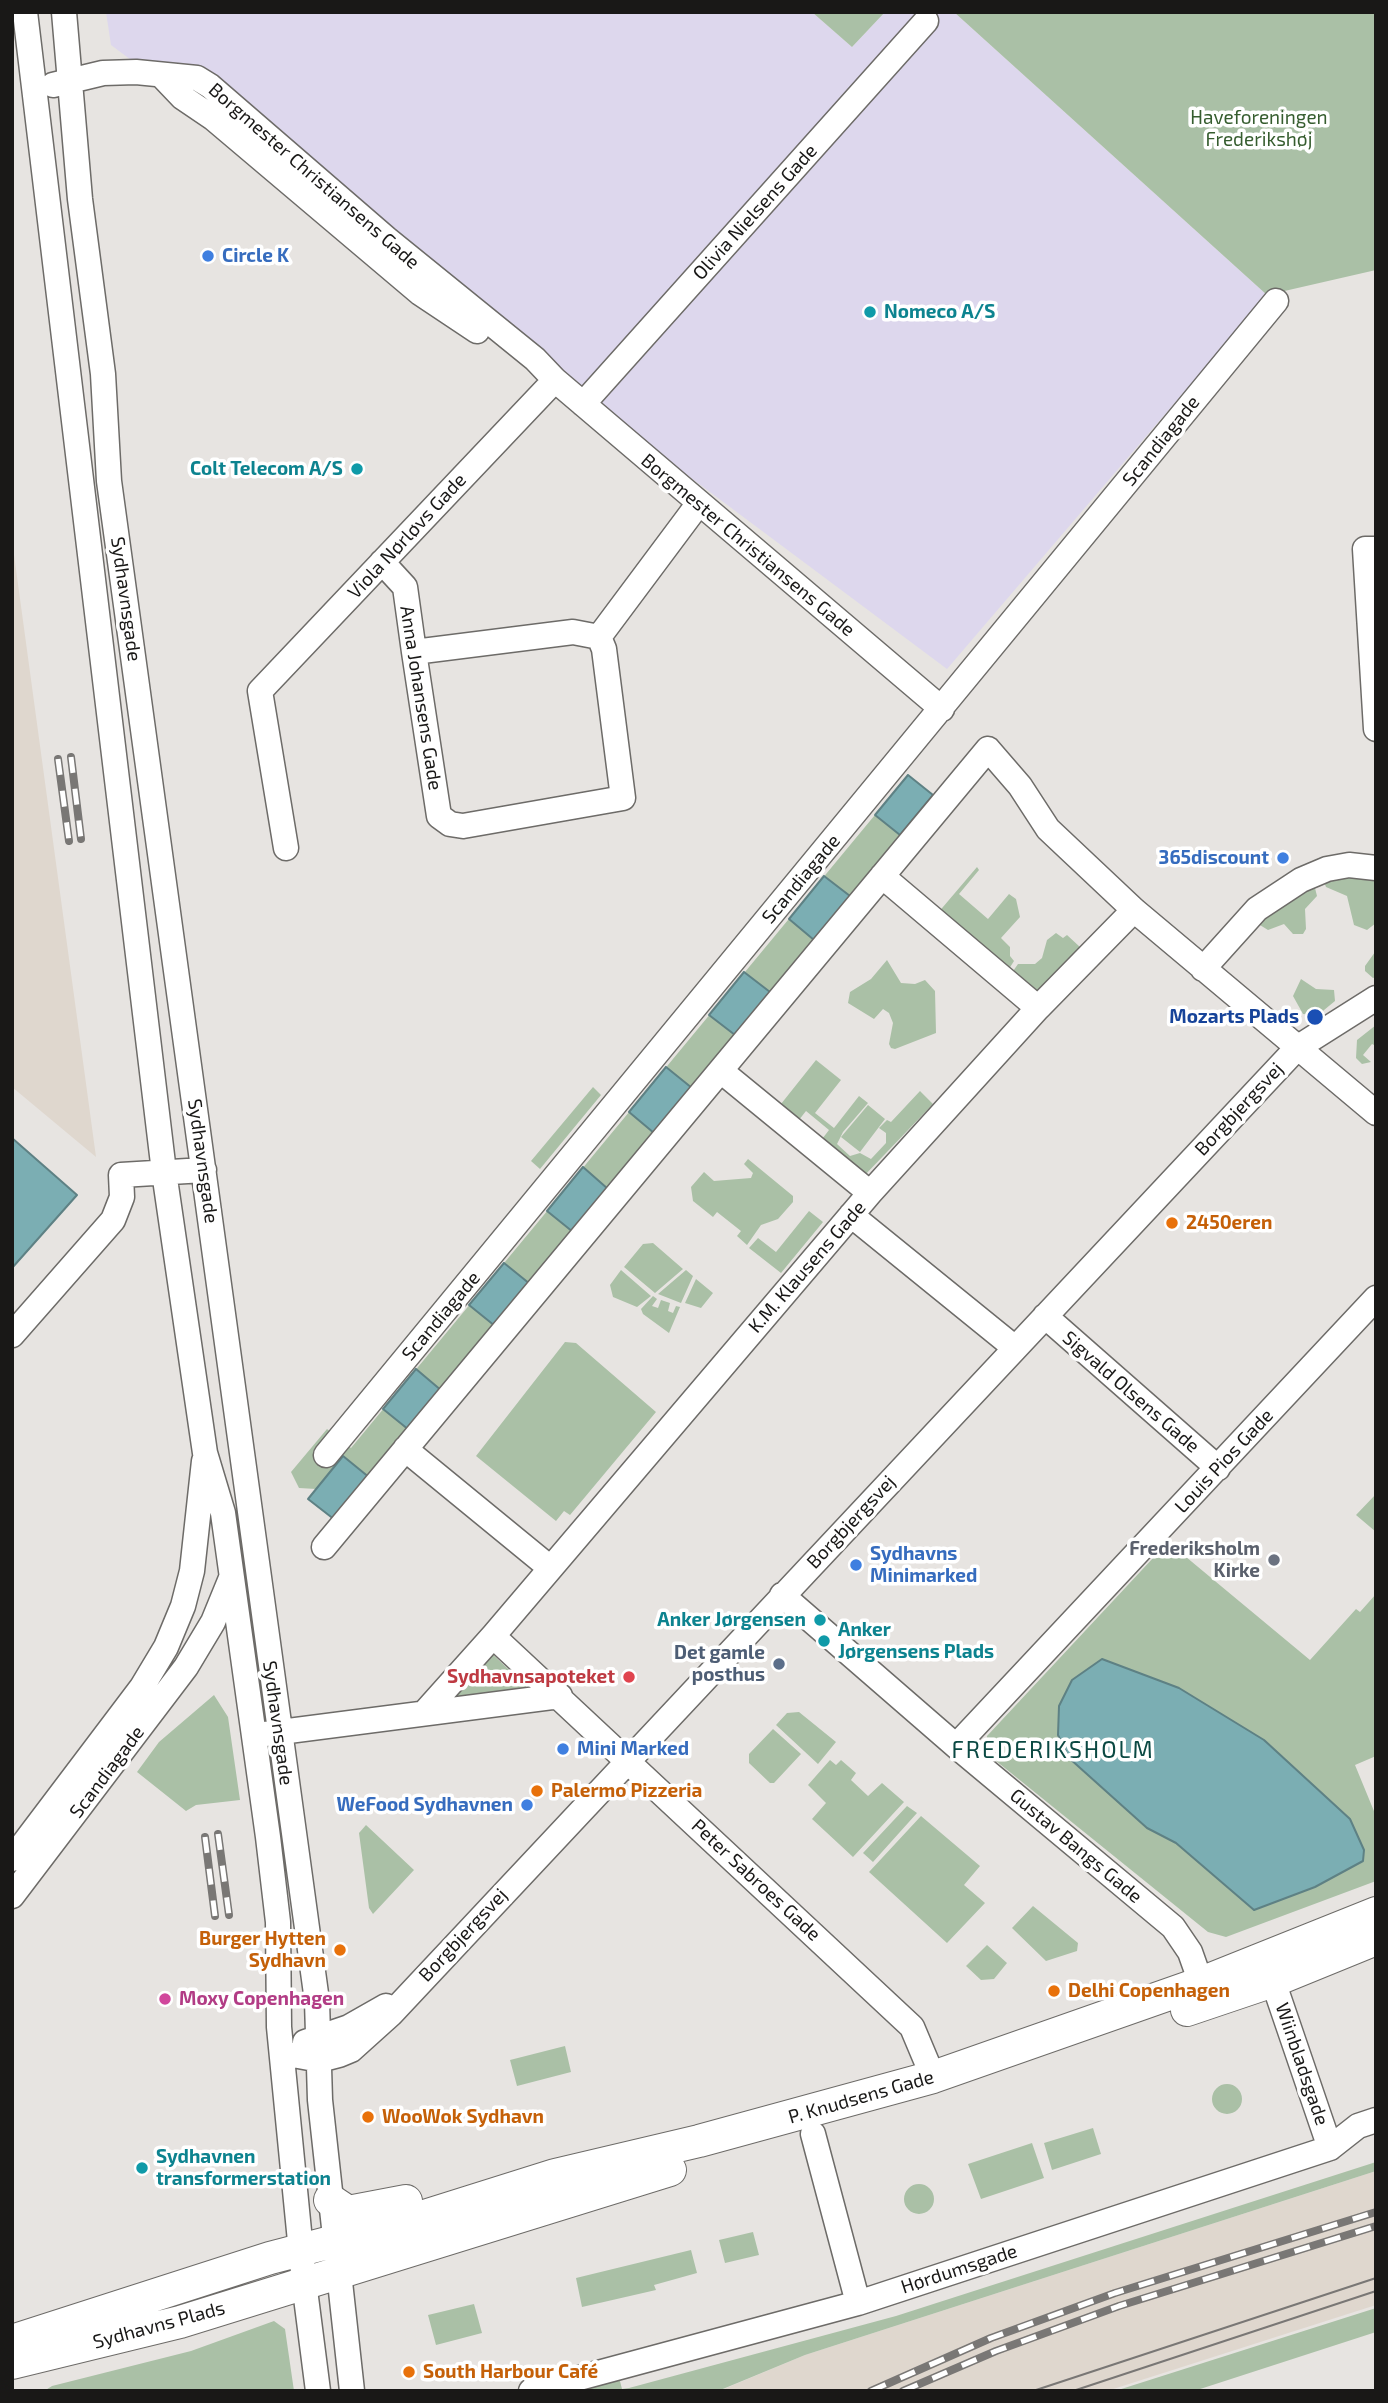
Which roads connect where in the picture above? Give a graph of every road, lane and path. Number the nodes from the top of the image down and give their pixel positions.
1 (24, 12) edge
2 (64, 12) edge
3 (926, 21) dead end
4 (69, 80) junction
5 (36, 91) junction
6 (1276, 301) dead end
7 (555, 380) junction
8 (583, 404) junction
9 (699, 503) junction
10 (1370, 549) edge
11 (382, 562) junction
12 (598, 637) junction
13 (414, 652) junction
14 (942, 709) junction
15 (1376, 729) edge
16 (286, 848) dead end
17 (1376, 868) edge
18 (882, 876) junction
19 (1134, 910) junction
20 (1203, 968) junction
21 (1376, 998) edge
22 (1038, 1008) junction
23 (1297, 1048) junction
24 (720, 1070) junction
25 (1376, 1113) edge
26 (204, 1170) junction
27 (164, 1172) junction
28 (870, 1193) junction
29 (851, 1215) junction
30 (1376, 1298) edge
31 (1045, 1316) junction
32 (12, 1335) edge
33 (1015, 1348) junction
34 (405, 1449) junction
35 (205, 1453) junction
36 (326, 1455) dead end
37 (1218, 1468) junction
38 (247, 1488) junction
39 (324, 1547) dead end
40 (549, 1567) junction
41 (233, 1575) junction
42 (782, 1595) junction
43 (493, 1636) junction
44 (560, 1696) junction
45 (425, 1712) junction
46 (280, 1732) junction
47 (255, 1735) junction
48 (956, 1746) junction
49 (628, 1760) junction
50 (12, 1859) edge
51 (12, 1896) edge
52 (1376, 1913) edge
53 (1376, 1939) edge
54 (1273, 1980) junction
55 (1201, 1983) junction
56 (405, 1997) junction
57 (319, 2036) junction
58 (282, 2053) junction
59 (320, 2060) junction
60 (933, 2077) junction
61 (1376, 2120) edge
62 (813, 2134) junction
63 (1330, 2148) junction
64 (555, 2175) junction
65 (330, 2200) junction
66 (301, 2250) junction
67 (335, 2256) junction
68 (304, 2282) junction
69 (858, 2303) junction
70 (12, 2341) edge
71 (12, 2363) edge
72 (318, 2391) edge
73 (352, 2391) edge
74 (531, 2391) edge

1 - 5 street, Sydhavnsgade
2 - 4 street, Sydhavnsgade
3 - 8 street, Olivia Nielsens Gade
4 - 5 street, Borgmester Christiansens Gade
4 - 7 street, Borgmester Christiansens Gade
4 - 26 street, Sydhavnsgade
5 - 27 street, Sydhavnsgade
6 - 14 street, Scandiagade
7 - 8 street, Borgmester Christiansens Gade
7 - 11 street, Viola Nørløvs Gade
8 - 9 street, Borgmester Christiansens Gade
9 - 12 street
9 - 14 street, Borgmester Christiansens Gade
10 - 15 street
11 - 13 street, Anna Johansens Gade
11 - 16 street, Viola Nørløvs Gade
12 - 13 street
12 - 13 street, Anna Johansens Gade
14 - 36 street, Scandiagade
17 - 20 street
18 - 19 street
18 - 22 street
18 - 24 street
19 - 20 street
19 - 22 street, K.M. Klausens Gade
20 - 23 street
21 - 23 street
22 - 28 street, K.M. Klausens Gade
23 - 25 street
23 - 31 street, Borgbjergsvej
24 - 28 street
24 - 34 street
26 - 27 street
26 - 38 street, Sydhavnsgade
27 - 32 street
27 - 35 street, Sydhavnsgade
28 - 29 street, K.M. Klausens Gade
29 - 33 street
29 - 40 street, K.M. Klausens Gade
30 - 37 street, Louis Pios Gade
31 - 33 street, Borgbjergsvej
31 - 37 street, Sigvald Olsens Gade
33 - 42 street, Borgbjergsvej
34 - 39 street
34 - 40 street
35 - 41 street, Sydhavnsgade
35 - 50 street, Scandiagade
37 - 48 street, Louis Pios Gade
38 - 41 street, Scandiagade
38 - 46 street, Sydhavnsgade
40 - 43 street, K.M. Klausens Gade
41 - 47 street, Sydhavnsgade
41 - 51 street, Scandiagade
42 - 48 street, Gustav Bangs Gade
42 - 49 street, Borgbjergsvej
43 - 44 street, Peter Sabroes Gade
43 - 45 street
44 - 45 street
44 - 49 street, Peter Sabroes Gade
45 - 46 street
46 - 47 street
46 - 57 street, Sydhavnsgade
47 - 58 street, Sydhavnsgade
48 - 55 street, Gustav Bangs Gade
49 - 56 street, Borgbjergsvej
49 - 60 street, Peter Sabroes Gade
52 - 55 main road, P. Knudsens Gade
53 - 54 main road, P. Knudsens Gade
54 - 62 main road, P. Knudsens Gade
54 - 63 street, Wiinbladsgade
55 - 60 main road, P. Knudsens Gade
56 - 57 street, Borgbjergsvej
56 - 59 street, Borgbjergsvej
57 - 58 street, Borgbjergsvej
57 - 59 street, Sydhavnsgade
58 - 59 street, Borgbjergsvej
58 - 66 street, Sydhavnsgade
59 - 65 street, Sydhavnsgade
60 - 64 main road, P. Knudsens Gade
61 - 63 street, Hørdumsgade
62 - 67 main road, P. Knudsens Gade
62 - 69 street
63 - 69 street, Hørdumsgade
64 - 65 main road
64 - 67 main road, P. Knudsens Gade
65 - 67 street, Sydhavnsgade
66 - 67 main road, Sydhavns Plads
66 - 68 street, Sydhavnsgade
66 - 70 main road, Sydhavns Plads
67 - 68 main road, Sydhavns Plads
67 - 73 street, Sydhavnsgade
68 - 71 main road, Sydhavns Plads
68 - 72 street, Sydhavnsgade
69 - 74 street, Hørdumsgade

